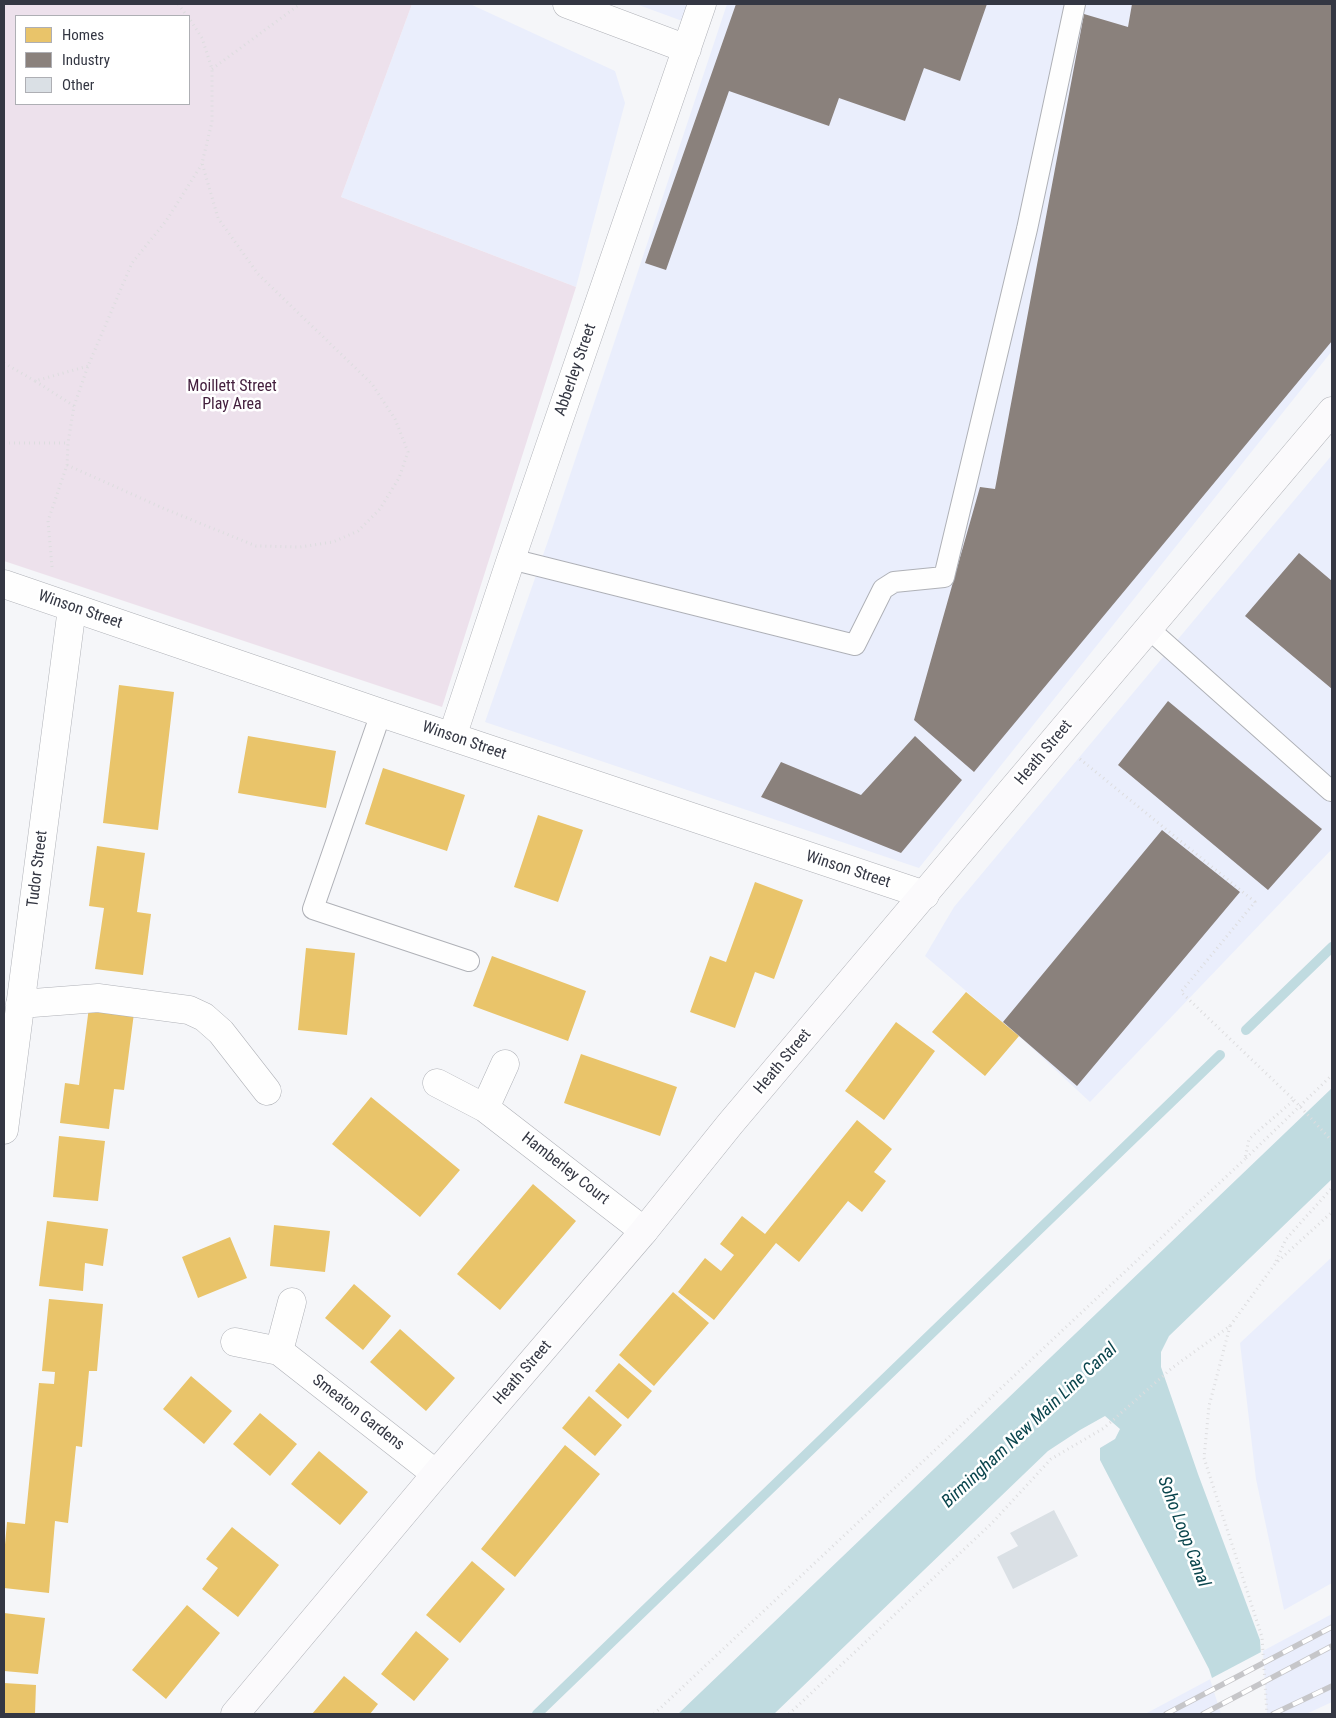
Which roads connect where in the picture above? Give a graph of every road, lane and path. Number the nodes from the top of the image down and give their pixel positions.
1 (178, 4) edge
2 (300, 4) edge
3 (567, 4) edge
4 (702, 4) edge
5 (1075, 4) edge
6 (186, 15) edge
7 (190, 20) edge
8 (686, 49) junction
9 (212, 69) junction
10 (202, 163) junction
11 (4, 363) edge
12 (88, 366) junction
13 (35, 381) junction
14 (74, 406) junction
15 (1332, 411) edge
16 (4, 443) edge
17 (68, 443) junction
18 (67, 465) junction
19 (511, 559) junction
20 (4, 584) edge
21 (63, 604) junction
22 (1148, 629) junction
23 (381, 713) junction
24 (452, 737) junction
25 (1056, 739) junction
26 (1332, 791) edge
27 (925, 895) junction
28 (470, 961) dead end
29 (20, 1004) junction
30 (505, 1064) dead end
31 (1332, 1075) edge
32 (437, 1083) dead end
33 (267, 1091) dead end
34 (1294, 1100) junction
35 (485, 1108) junction
36 (4, 1130) edge
37 (1332, 1141) edge
38 (1245, 1159) junction
39 (1332, 1188) edge
40 (1332, 1212) edge
41 (644, 1231) junction
42 (1275, 1264) junction
43 (292, 1302) dead end
44 (1230, 1326) junction
45 (235, 1342) dead end
46 (279, 1351) junction
47 (436, 1474) junction
48 (235, 1714) edge
49 (654, 1714) edge
50 (789, 1714) edge
51 (1267, 1714) edge

1 - 6 path
2 - 9 path
3 - 8 street
4 - 8 street, Abberley Street
5 - 19 lane
7 - 9 path
8 - 19 street, Abberley Street
9 - 10 path
10 - 12 path
10 - 18 path
11 - 13 path
12 - 13 path
12 - 14 path
13 - 14 path
14 - 17 path
15 - 22 main road, Heath Street
16 - 17 path
17 - 18 path
18 - 21 path
19 - 24 street, Abberley Street
20 - 21 street, Winson Street
21 - 23 street, Winson Street
21 - 29 street, Tudor Street
22 - 25 main road, Heath Street
22 - 26 lane
23 - 24 street, Winson Street
23 - 28 lane
24 - 27 street, Winson Street
25 - 27 main road, Heath Street
25 - 34 path
27 - 41 main road, Heath Street
29 - 33 street
29 - 36 street, Tudor Street
30 - 35 street
31 - 38 path
32 - 35 street, Hamberley Court
34 - 37 path, bridge
34 - 38 path
35 - 41 street, Hamberley Court
38 - 49 path
39 - 42 path
40 - 42 path
41 - 47 main road, Heath Street
42 - 44 path
43 - 46 street
44 - 50 path
44 - 51 path
45 - 46 street, Smeaton Gardens
46 - 47 street, Smeaton Gardens
47 - 48 main road, Heath Street

